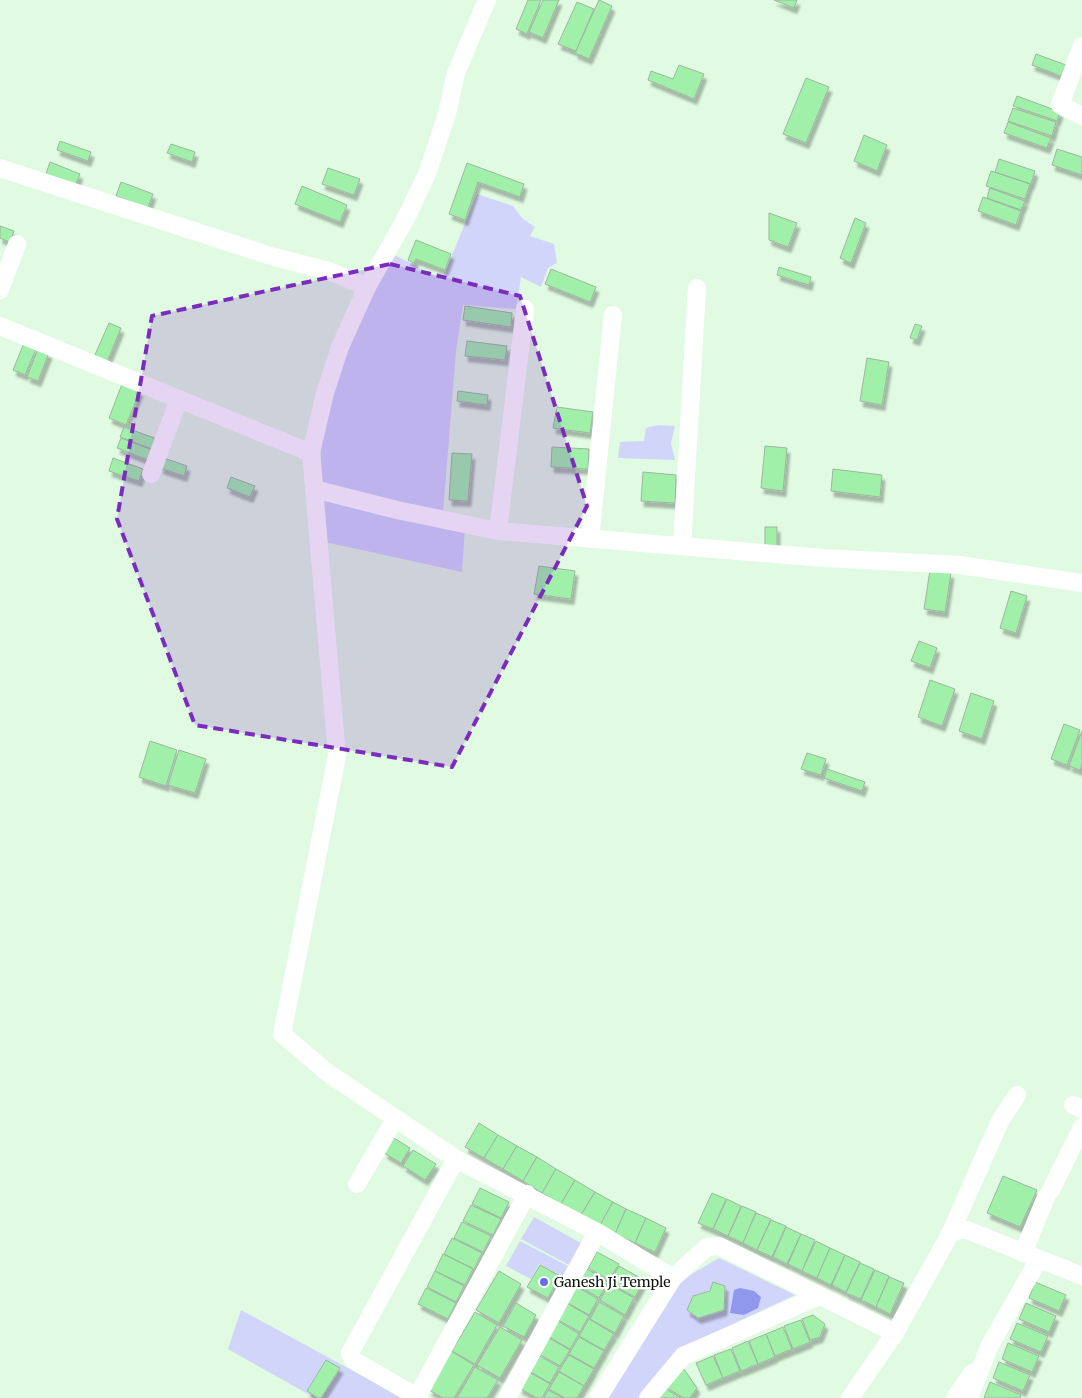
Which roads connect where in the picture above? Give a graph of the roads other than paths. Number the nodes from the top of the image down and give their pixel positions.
1 (487, 0) edge
2 (1082, 46) edge
3 (1082, 116) edge
4 (0, 168) edge
5 (17, 244) dead end
6 (367, 287) junction
7 (697, 288) dead end
8 (0, 290) edge
9 (525, 309) dead end
10 (613, 315) dead end
11 (0, 326) edge
12 (179, 399) junction
13 (311, 453) junction
14 (151, 474) dead end
15 (314, 489) junction
16 (498, 531) junction
17 (590, 539) junction
18 (682, 546) junction
19 (1082, 583) edge
20 (1017, 1095) dead end
21 (395, 1119) junction
22 (1082, 1127) edge
23 (456, 1159) junction
24 (358, 1184) dead end
25 (527, 1194) junction
26 (597, 1232) junction
27 (950, 1234) junction
28 (1031, 1256) junction
29 (1082, 1276) edge
30 (673, 1278) junction
31 (819, 1296) junction
32 (895, 1333) junction
33 (990, 1345) junction
34 (418, 1397) edge
35 (508, 1398) edge
36 (598, 1398) edge
37 (648, 1398) edge
38 (850, 1398) edge
39 (955, 1398) edge
40 (969, 1398) edge

1 - 6 street
2 - 3 street
4 - 6 street
5 - 8 street
6 - 13 street
7 - 18 street
9 - 16 street
10 - 17 street
11 - 12 street
12 - 13 street
12 - 14 street
13 - 15 street
15 - 16 street
15 - 21 street
16 - 17 street
17 - 18 street
18 - 19 street
20 - 27 street
21 - 23 street
21 - 24 street
22 - 28 street
23 - 25 street
23 - 34 street
25 - 26 street
25 - 34 street
26 - 30 street
26 - 35 street
27 - 28 street
27 - 32 street
28 - 29 street
28 - 33 street
30 - 31 street
30 - 36 street
31 - 32 street
31 - 37 street
32 - 38 street
33 - 39 street
33 - 40 street

